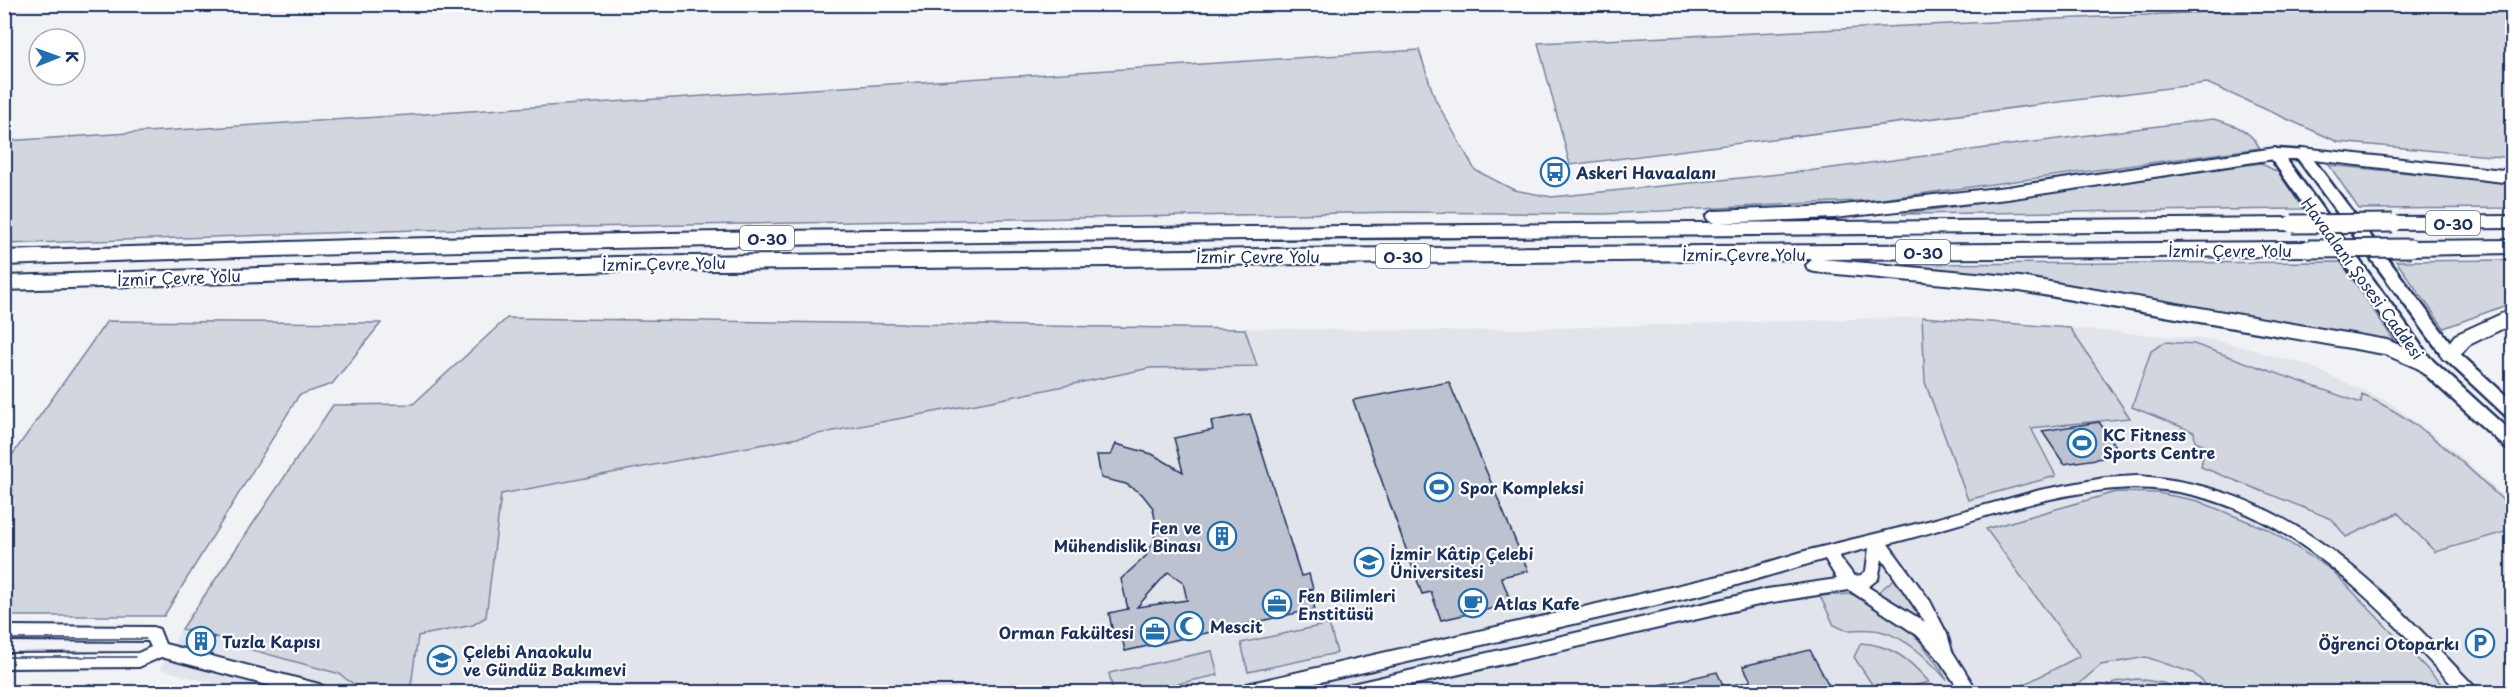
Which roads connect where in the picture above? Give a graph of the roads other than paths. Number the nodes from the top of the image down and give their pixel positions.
1 (2275, 154) junction
2 (2302, 154) junction
3 (2512, 177) edge
4 (2512, 222) edge
5 (1530, 231) junction
6 (2512, 247) edge
7 (1537, 256) junction
8 (4, 258) edge
9 (4, 283) edge
10 (2512, 316) edge
11 (2450, 354) junction
12 (2424, 363) junction
13 (2512, 411) edge
14 (2512, 443) edge
15 (1877, 541) junction
16 (1830, 552) junction
17 (1850, 583) junction
18 (4, 633) edge
19 (160, 650) junction
20 (1948, 657) junction
21 (4, 661) edge
22 (1285, 688) edge
23 (319, 693) edge
24 (1247, 693) edge
25 (1352, 693) edge
26 (1970, 693) edge
27 (2469, 693) edge

1 - 2 main road
1 - 5 highway
1 - 12 main road, Havaalanı Şosesi Caddesi
2 - 3 highway
2 - 11 main road, Havaalanı Şosesi Caddesi
4 - 5 highway, İzmir Çevre Yolu / O-30, bridge
5 - 8 highway, İzmir Çevre Yolu / O-30
6 - 7 highway, İzmir Çevre Yolu / O-30, bridge
7 - 9 highway, İzmir Çevre Yolu / O-30
7 - 12 highway
10 - 11 highway
11 - 13 main road, Havaalanı Şosesi Caddesi
12 - 14 main road, Havaalanı Şosesi Caddesi
15 - 16 street
15 - 17 street
15 - 20 street
15 - 27 street
16 - 17 street
16 - 22 street
17 - 20 street
17 - 25 street
18 - 19 street
19 - 21 street
19 - 23 street
20 - 26 street
22 - 24 street

